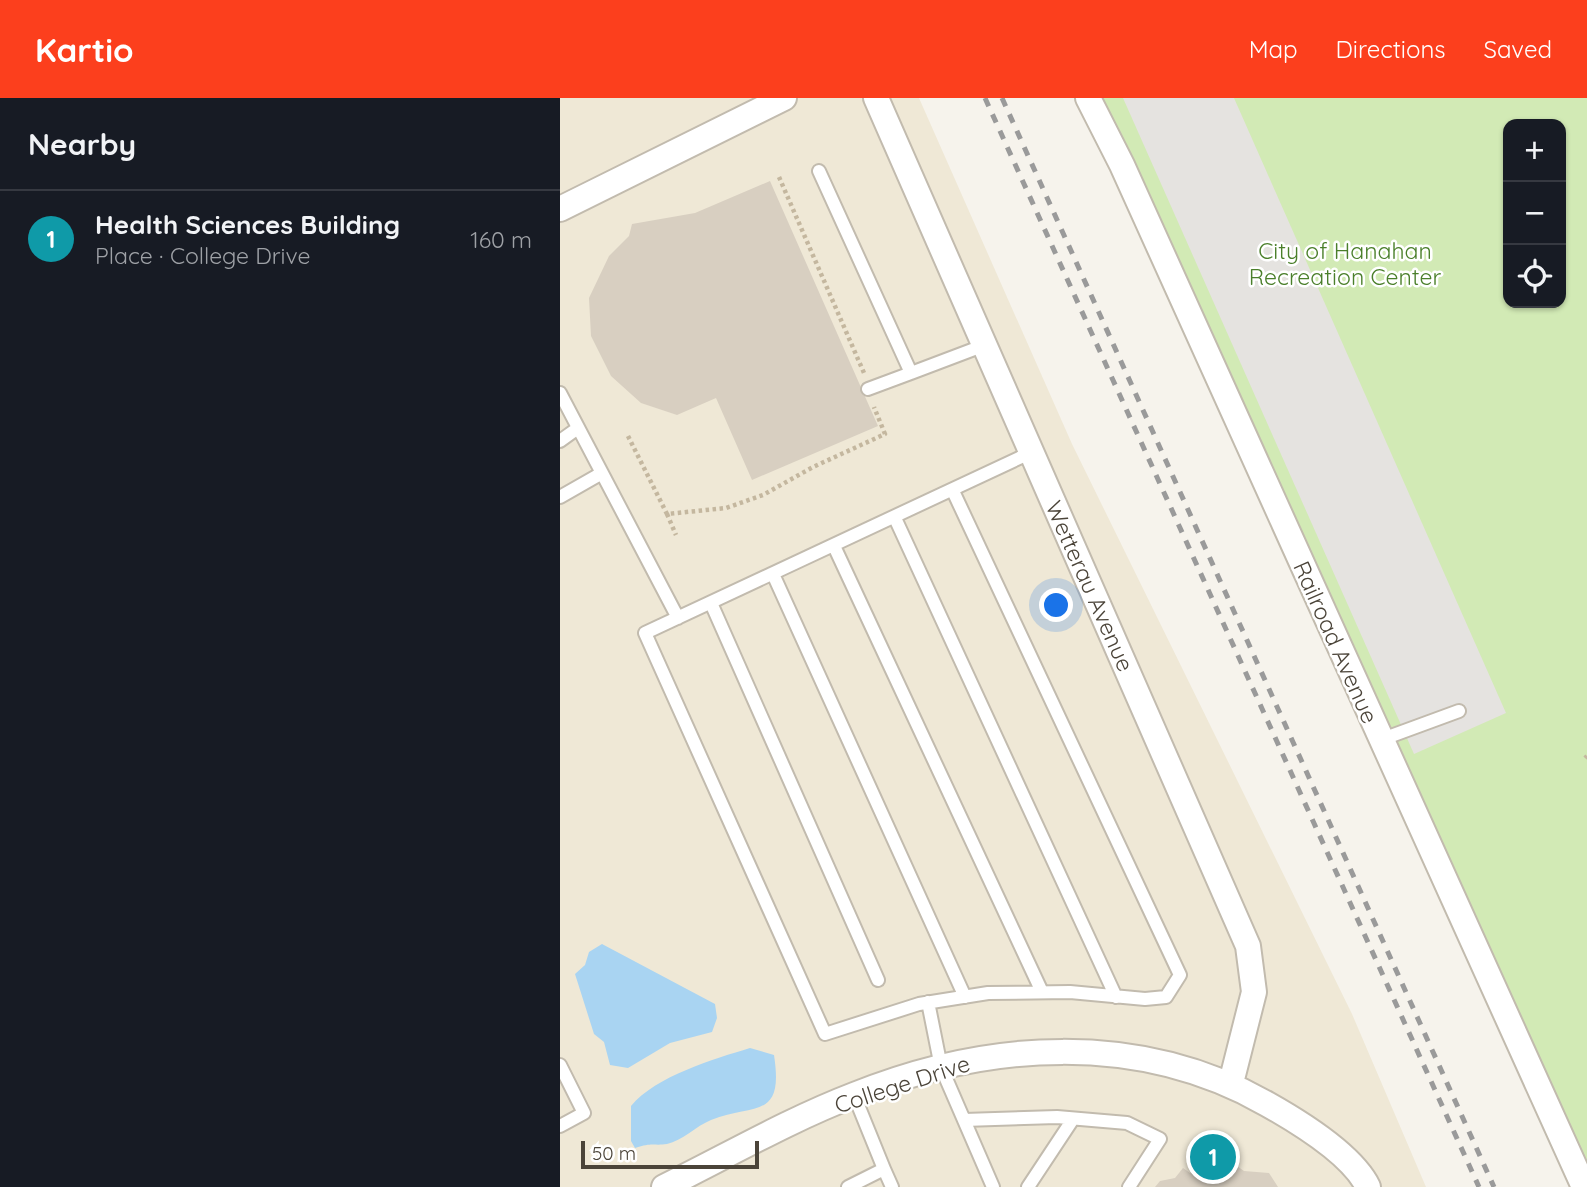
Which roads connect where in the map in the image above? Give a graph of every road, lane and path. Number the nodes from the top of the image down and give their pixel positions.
1 (783, 98) edge
2 (876, 98) edge
3 (1088, 98) edge
4 (819, 171) dead end
5 (779, 177) dead end
6 (560, 209) edge
7 (985, 345) junction
8 (911, 373) junction
9 (867, 383) joint
10 (560, 393) edge
11 (874, 407) dead end
12 (578, 428) junction
13 (628, 436) dead end
14 (560, 441) edge
15 (1032, 452) junction
16 (602, 473) junction
17 (953, 491) junction
18 (560, 497) edge
19 (667, 514) junction
20 (895, 518) junction
21 (676, 536) dead end
22 (834, 546) junction
23 (773, 575) junction
24 (711, 603) junction
25 (678, 618) junction
26 (1459, 710) dead end
27 (1380, 740) junction
28 (878, 980) dead end
29 (1042, 992) junction
30 (965, 996) junction
31 (1116, 996) junction
32 (928, 1003) junction
33 (560, 1065) edge
34 (941, 1066) junction
35 (1231, 1083) junction
36 (854, 1095) junction
37 (1073, 1119) junction
38 (964, 1120) junction
39 (560, 1126) edge
40 (884, 1169) junction
41 (664, 1187) edge
42 (848, 1187) edge
43 (892, 1187) edge
44 (993, 1187) edge
45 (1028, 1187) edge
46 (1129, 1187) edge
47 (1368, 1187) edge
48 (1584, 1187) edge

1 - 6 street
2 - 7 street, Wetterau Avenue
3 - 27 street, Railroad Avenue
4 - 8 lane
5 - 9 path
7 - 8 lane
7 - 15 street, Wetterau Avenue
8 - 9 lane
10 - 12 lane
11 - 19 path
12 - 14 lane
12 - 16 lane
13 - 19 path
15 - 17 lane
15 - 35 street, Wetterau Avenue
16 - 18 lane
16 - 25 lane
17 - 20 lane
17 - 31 lane
19 - 21 path
20 - 22 lane
20 - 31 lane
22 - 23 lane
22 - 29 lane
23 - 24 lane
23 - 30 lane
24 - 25 lane
24 - 28 lane
25 - 32 lane
26 - 27 lane
27 - 48 street, Railroad Avenue
29 - 30 lane
29 - 31 lane
30 - 32 lane
32 - 34 lane
33 - 39 lane
34 - 35 street, College Drive
34 - 36 street, College Drive
34 - 38 lane
35 - 47 street, College Drive
36 - 40 lane
36 - 41 street, College Drive
37 - 38 lane
37 - 45 lane
37 - 46 lane
38 - 44 lane
40 - 42 lane
40 - 43 lane

